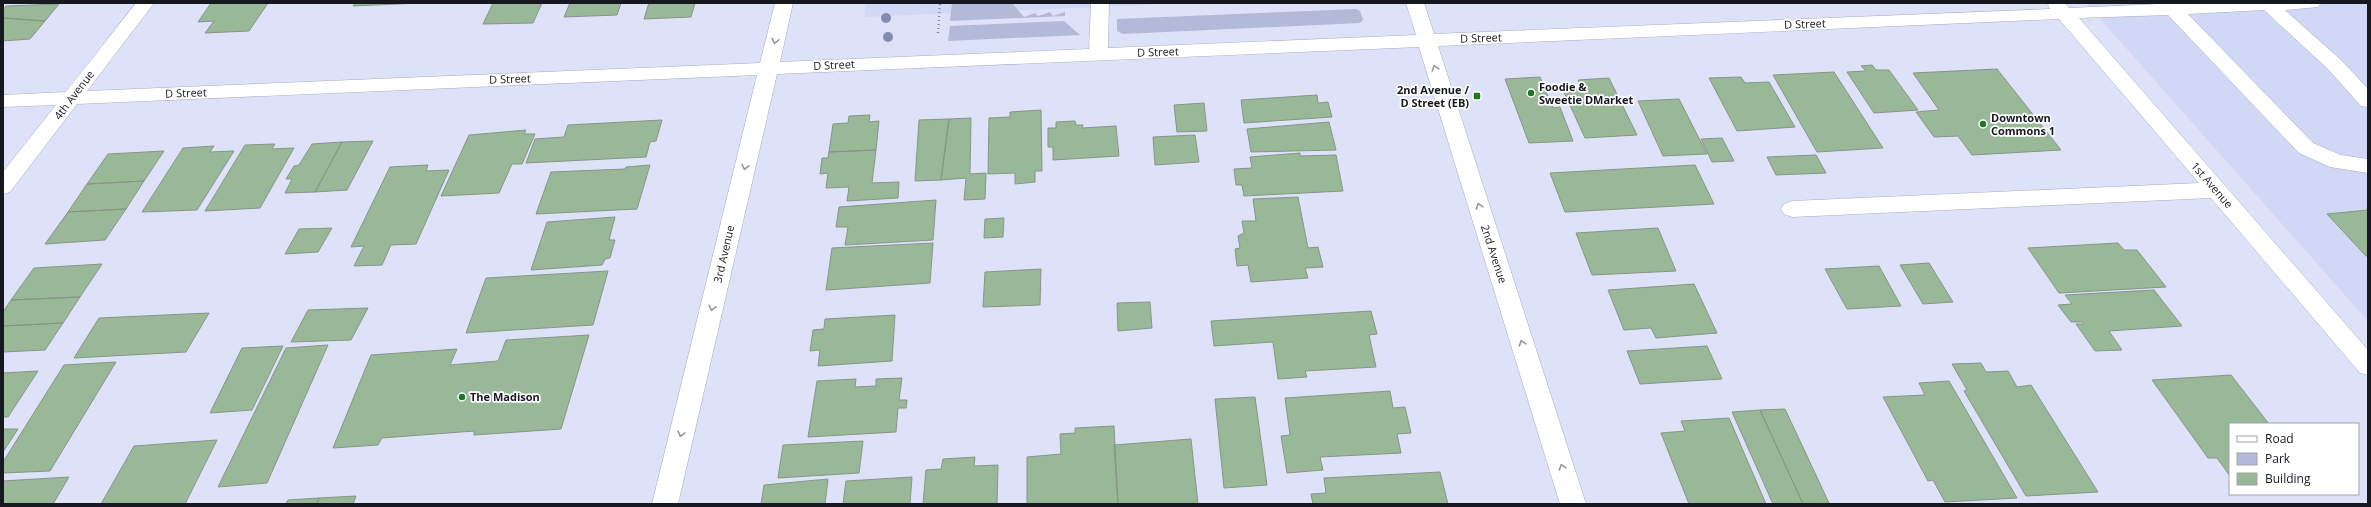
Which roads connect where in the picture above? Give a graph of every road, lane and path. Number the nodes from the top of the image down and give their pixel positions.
1 (145, 3) edge
2 (784, 3) edge
3 (940, 3) edge
4 (1100, 3) edge
5 (1415, 3) edge
6 (2312, 3) edge
7 (2269, 5) junction
8 (2059, 8) edge
9 (2172, 9) junction
10 (938, 36) dead end
11 (1426, 40) junction
12 (1098, 54) junction
13 (769, 68) junction
14 (72, 98) junction
15 (3, 101) edge
16 (2368, 102) edge
17 (2368, 166) edge
18 (3, 187) edge
19 (2216, 190) junction
20 (1792, 209) dead end
21 (2368, 366) edge
22 (665, 504) edge
23 (1573, 504) edge

1 - 14 street, 4th Avenue
2 -> 13 street, 3rd Avenue
3 - 10 path
4 - 12 street
5 - 11 street, 2nd Avenue
6 - 7 street, D Street
7 - 9 street, D Street
7 - 16 street
8 - 9 street, D Street
8 - 11 street, D Street
8 - 19 street, 1st Avenue
9 - 17 street
11 - 12 street, D Street
23 -> 11 street, 2nd Avenue
12 - 13 street, D Street
13 - 14 street, D Street
13 -> 22 street, 3rd Avenue
14 - 15 street, D Street
14 - 18 street, 4th Avenue
19 - 20 street
19 - 21 street, 1st Avenue

